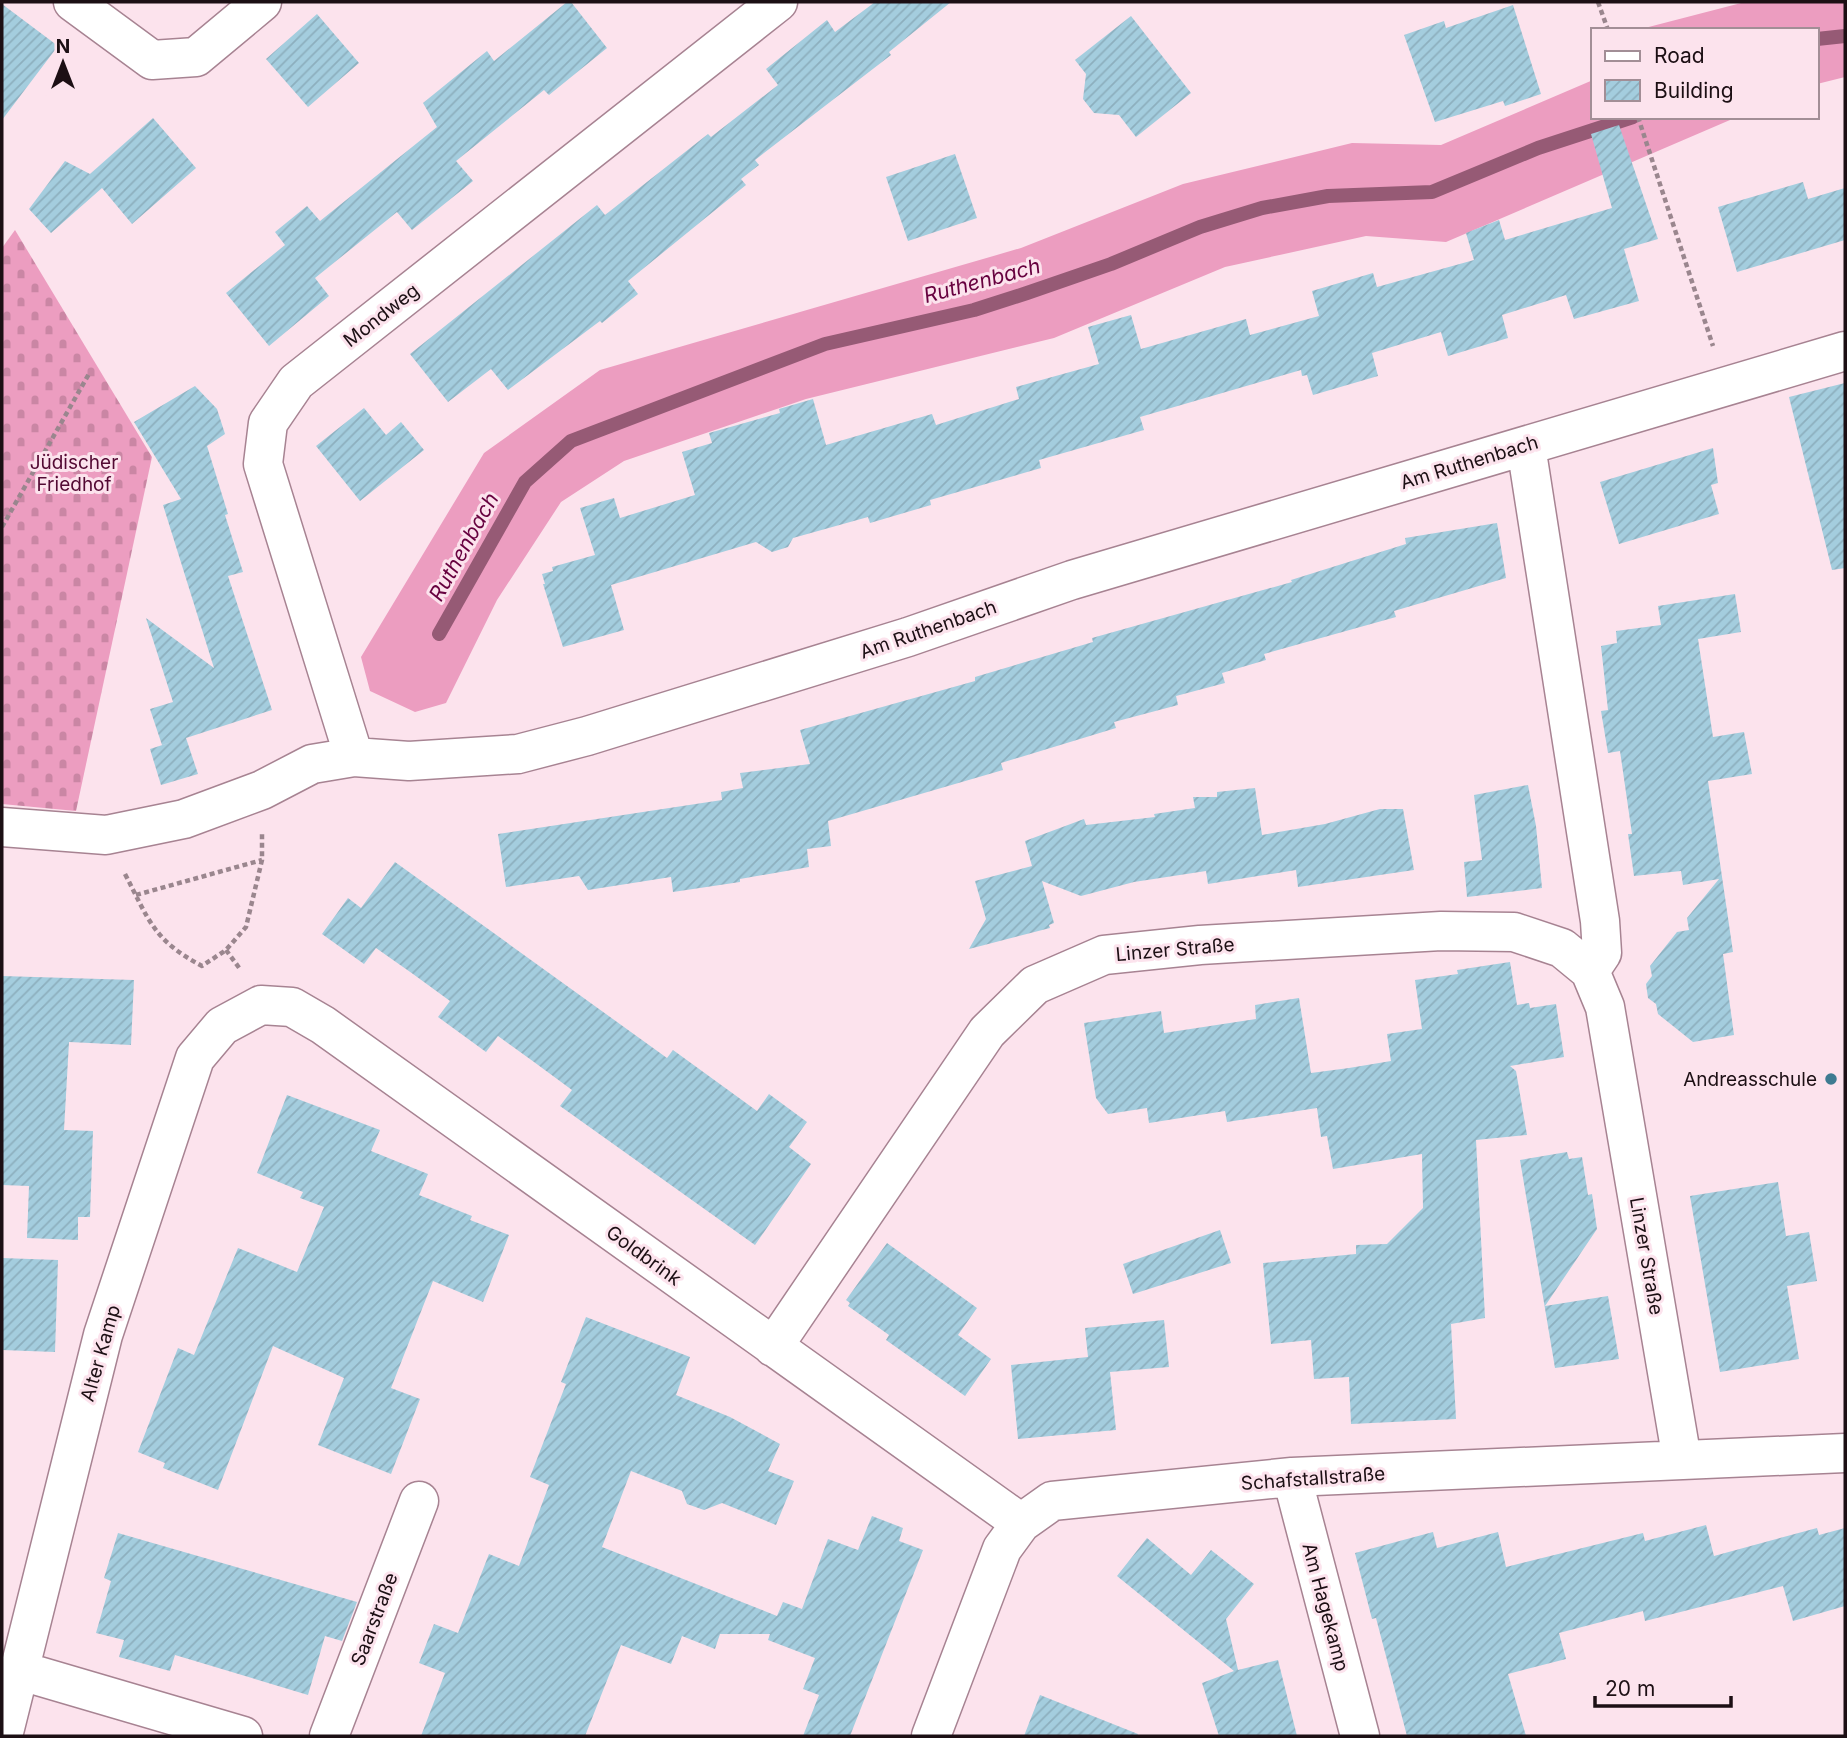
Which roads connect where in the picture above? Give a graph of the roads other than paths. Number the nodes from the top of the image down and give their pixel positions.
1 (73, 2) edge
2 (262, 2) edge
3 (778, 2) edge
4 (1845, 351) edge
5 (1526, 446) junction
6 (354, 757) junction
7 (2, 827) edge
8 (1590, 971) junction
9 (261, 1005) joint
10 (774, 1347) junction
11 (1845, 1453) edge
12 (1682, 1461) junction
13 (1292, 1477) junction
14 (419, 1501) dead end
15 (1021, 1523) junction
16 (18, 1670) junction
17 (3, 1736) edge
18 (243, 1736) edge
19 (328, 1736) edge
20 (931, 1736) edge
21 (1360, 1736) edge

1 - 2 street
3 - 6 street, Mondweg
4 - 5 street, Am Ruthenbach
5 - 6 street, Am Ruthenbach
5 - 8 street
6 - 7 street, Am Ruthenbach
8 - 10 street, Linzer Straße
8 - 12 street, Linzer Straße
9 - 10 street, Goldbrink
9 - 16 street, Alter Kamp
10 - 15 street, Goldbrink
11 - 12 street, Schafstallstraße
12 - 13 street, Schafstallstraße
13 - 15 street, Schafstallstraße
13 - 21 street, Am Hagekamp
14 - 19 street, Saarstraße
15 - 20 street, Schafstallstraße
16 - 17 street, Alter Kamp
16 - 18 street

